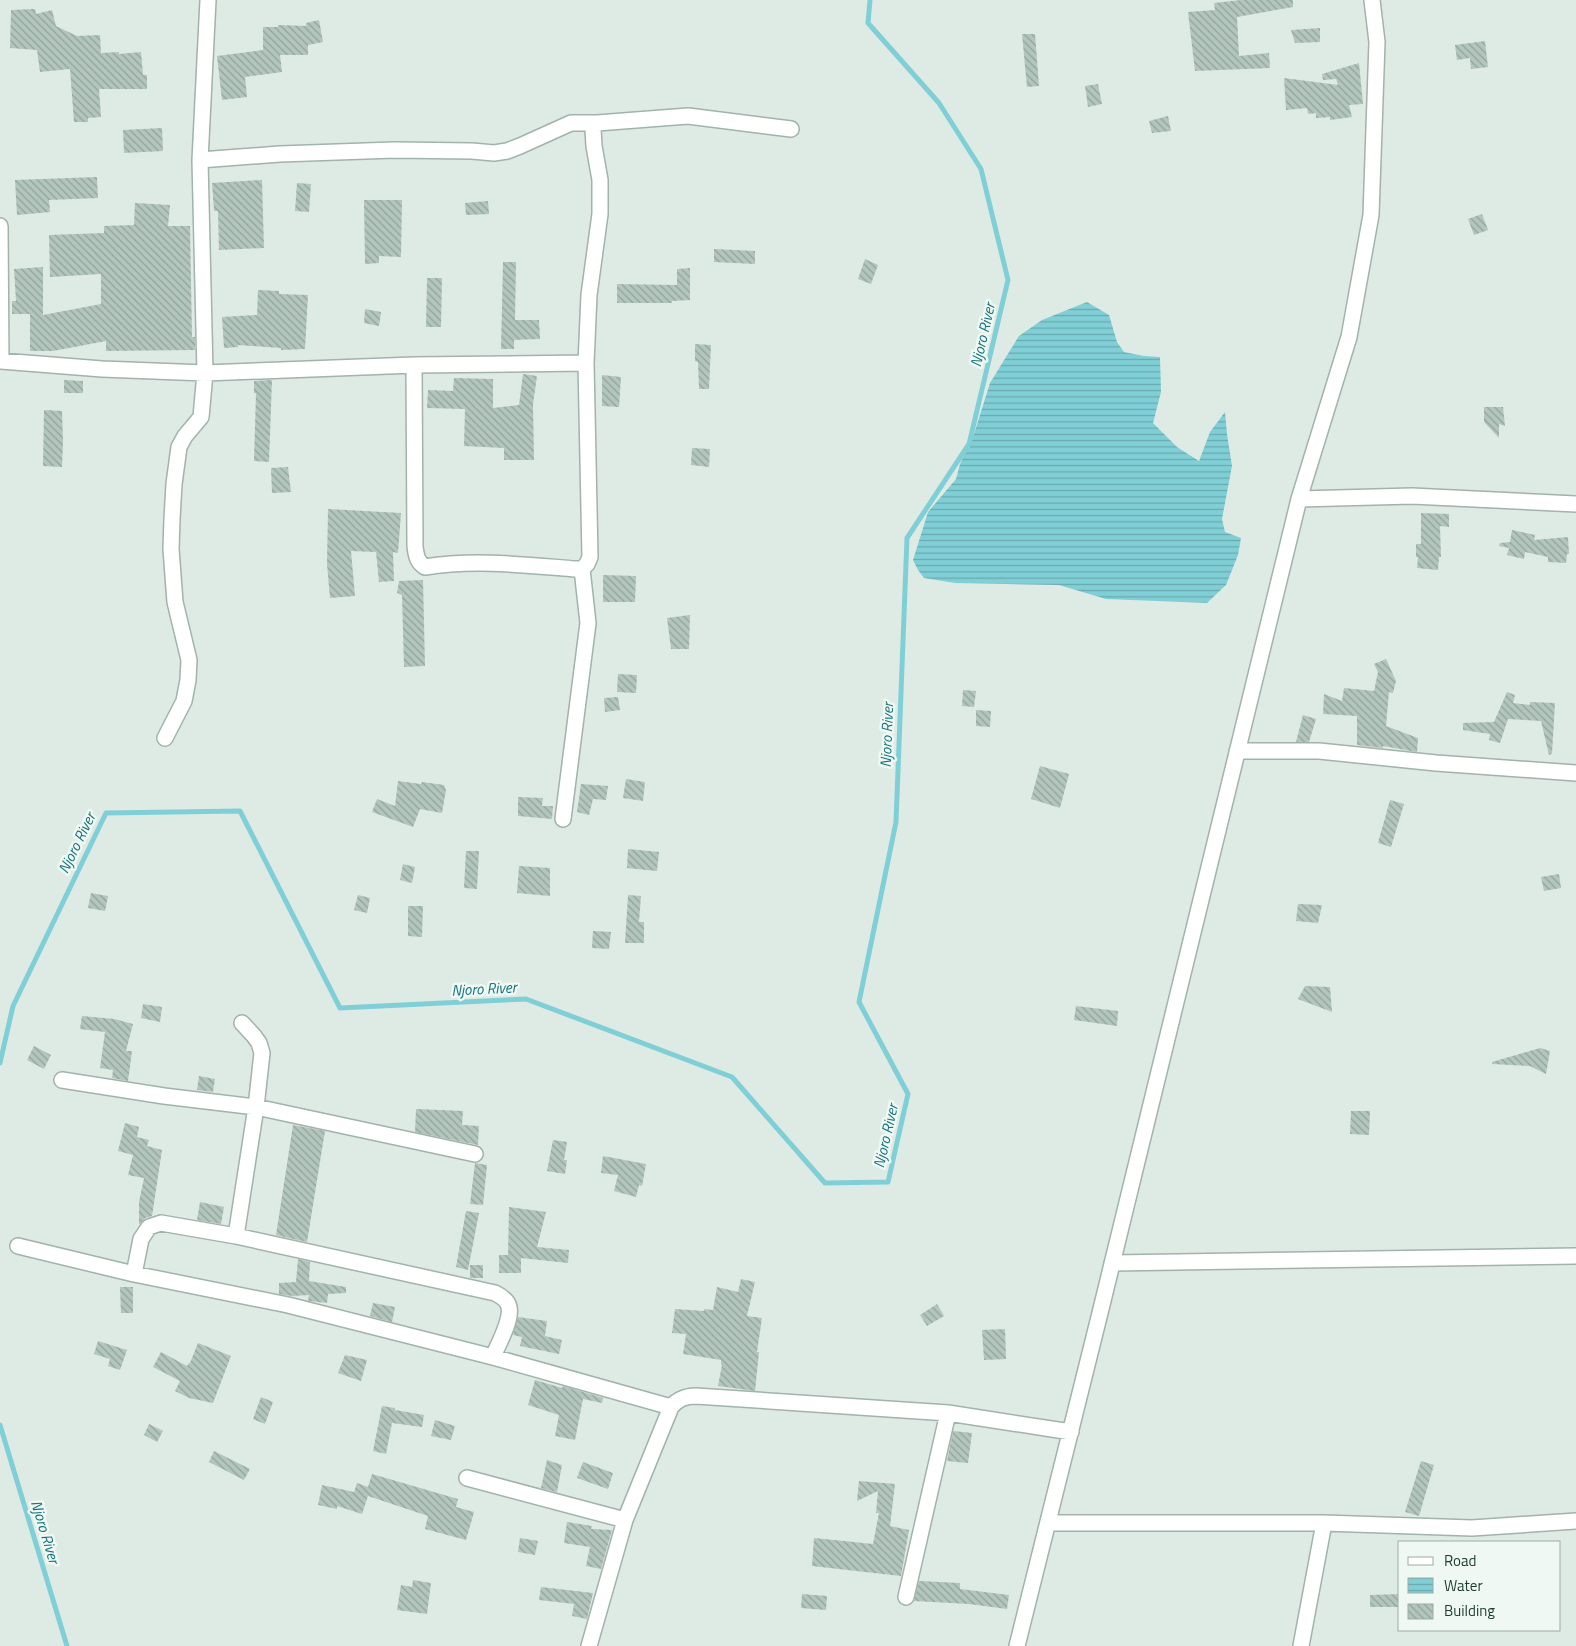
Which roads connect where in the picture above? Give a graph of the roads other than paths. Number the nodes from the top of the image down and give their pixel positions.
1 (208, 0) edge
2 (1372, 0) edge
3 (598, 123) junction
4 (791, 129) dead end
5 (200, 160) junction
6 (0, 226) edge
7 (1, 360) edge
8 (586, 363) junction
9 (414, 365) junction
10 (205, 373) junction
11 (1299, 499) junction
12 (1576, 504) edge
13 (582, 569) junction
14 (165, 738) dead end
15 (1237, 751) junction
16 (1576, 773) edge
17 (563, 819) dead end
18 (242, 1023) dead end
19 (62, 1080) dead end
20 (256, 1108) junction
21 (475, 1154) dead end
22 (236, 1236) junction
23 (18, 1246) dead end
24 (1576, 1256) edge
25 (1112, 1263) junction
26 (134, 1274) junction
27 (493, 1357) junction
28 (671, 1407) junction
29 (948, 1413) junction
30 (1071, 1432) junction
31 (467, 1478) dead end
32 (624, 1520) junction
33 (1576, 1521) edge
34 (1048, 1523) junction
35 (1324, 1523) junction
36 (906, 1597) dead end
37 (589, 1646) edge
38 (1017, 1646) edge
39 (1301, 1646) edge

1 - 5 street
2 - 11 street
3 - 4 street
3 - 5 street
3 - 8 street
5 - 10 street
6 - 7 street
7 - 10 street
8 - 9 street
8 - 13 street
9 - 10 street
9 - 13 street
10 - 14 street
11 - 12 street
11 - 15 street
13 - 17 street
15 - 16 street
15 - 25 street
18 - 20 street
19 - 20 street
20 - 21 street
20 - 22 street
22 - 26 street
22 - 27 street
23 - 26 street
24 - 25 street
25 - 30 street
26 - 27 street
27 - 28 street
28 - 29 street
28 - 32 street
29 - 30 street
29 - 36 street
30 - 34 street
31 - 32 street
32 - 37 street
33 - 35 street
34 - 35 street
34 - 38 street
35 - 39 street

